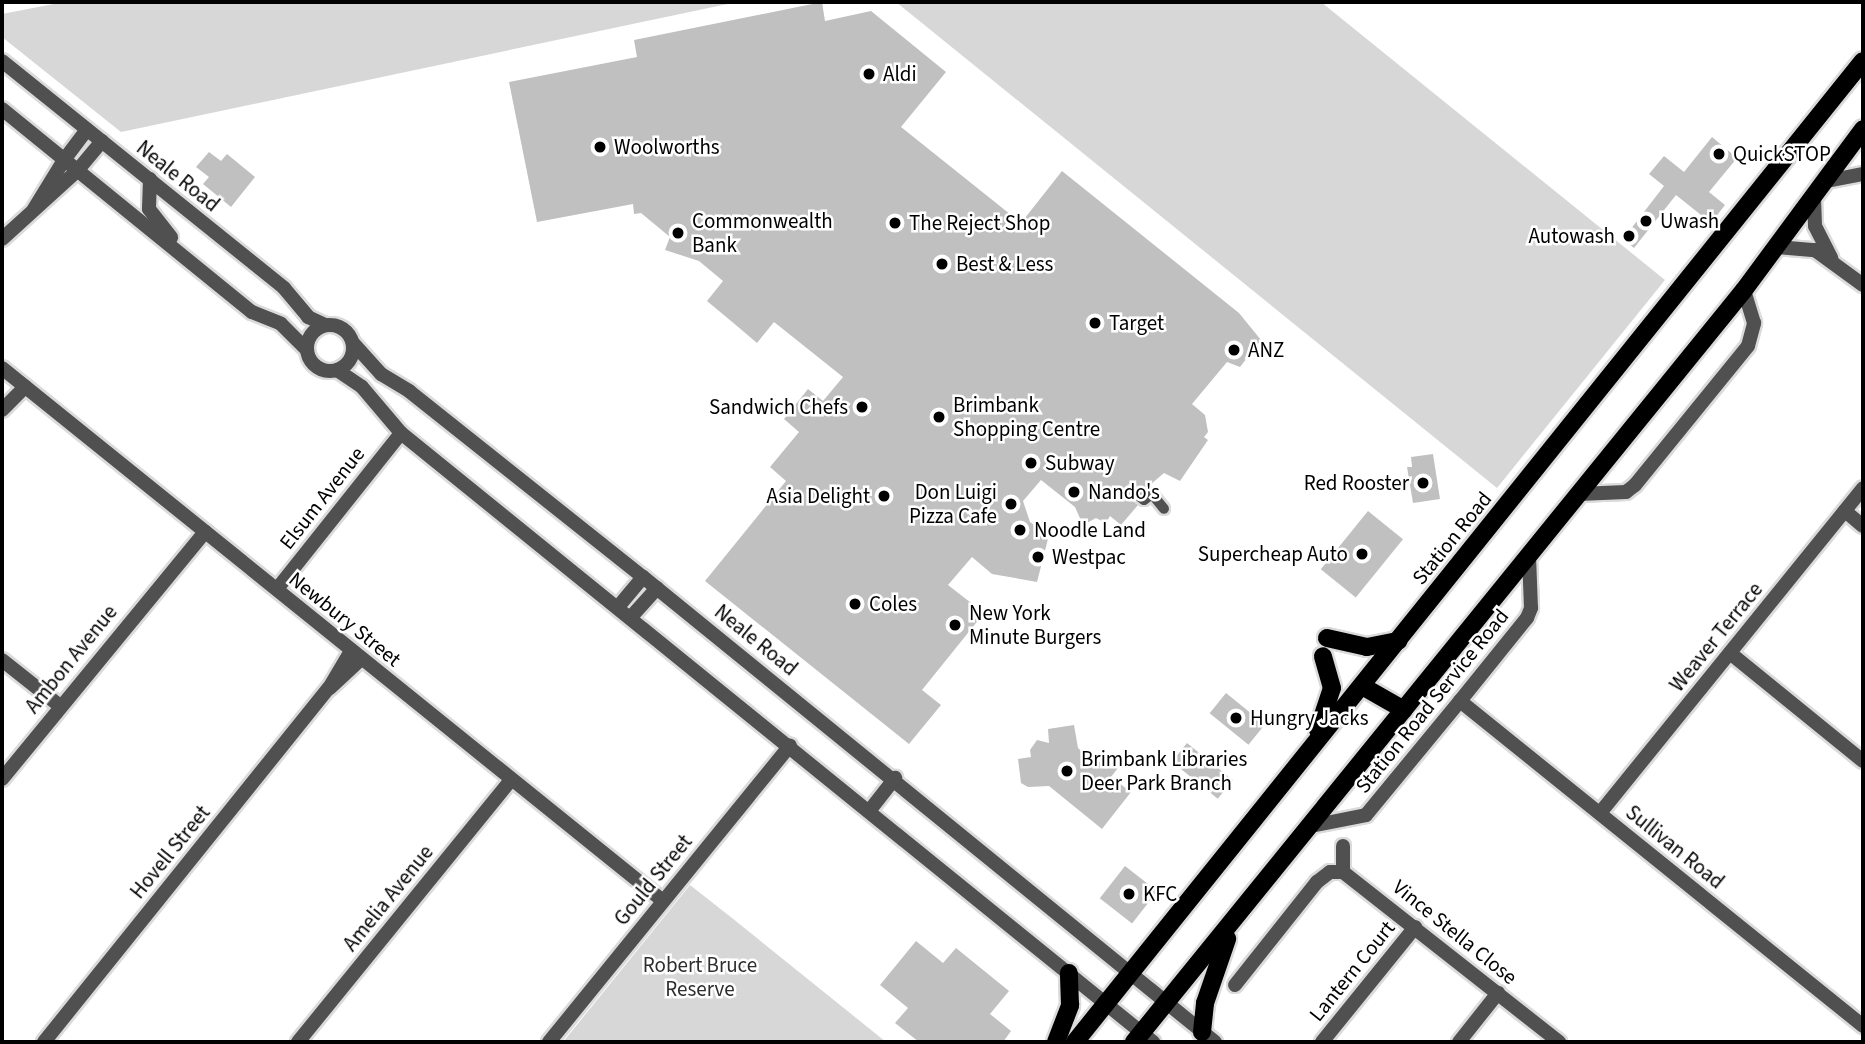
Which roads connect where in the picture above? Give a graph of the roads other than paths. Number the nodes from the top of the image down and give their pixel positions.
1 (2, 61) edge
2 (1863, 61) edge
3 (2, 109) edge
4 (1863, 129) edge
5 (87, 130) junction
6 (102, 141) junction
7 (64, 160) junction
8 (77, 171) junction
9 (1863, 174) edge
10 (150, 179) junction
11 (1827, 181) junction
12 (1814, 197) junction
13 (32, 214) junction
14 (2, 239) edge
15 (1777, 247) junction
16 (1832, 259) junction
17 (1863, 285) edge
18 (221, 288) junction
19 (1744, 290) junction
20 (325, 325) junction
21 (353, 343) junction
22 (307, 350) junction
23 (2, 368) edge
24 (337, 370) junction
25 (20, 384) junction
26 (2, 401) edge
27 (2, 410) edge
28 (401, 433) junction
29 (1863, 488) edge
30 (1132, 491) dead end
31 (1579, 494) junction
32 (1164, 509) dead end
33 (1845, 511) junction
34 (1863, 526) edge
35 (202, 529) junction
36 (1529, 556) junction
37 (643, 577) junction
38 (657, 588) junction
39 (277, 589) junction
40 (618, 607) junction
41 (631, 617) junction
42 (1327, 638) dead end
43 (1398, 641) junction
44 (1730, 653) junction
45 (356, 655) junction
46 (1324, 656) dead end
47 (2, 660) edge
48 (1366, 680) junction
49 (1460, 701) junction
50 (60, 706) junction
51 (1404, 710) junction
52 (790, 745) junction
53 (1312, 747) junction
54 (1863, 761) edge
55 (895, 778) junction
56 (2, 779) edge
57 (511, 780) junction
58 (870, 810) junction
59 (1601, 813) junction
60 (1311, 826) junction
61 (1343, 846) dead end
62 (1343, 872) junction
63 (663, 901) junction
64 (1240, 915) junction
65 (1415, 927) junction
66 (1069, 973) junction
67 (1131, 973) junction
68 (1235, 985) dead end
69 (1498, 993) junction
70 (1166, 1002) junction
71 (1107, 1004) junction
72 (1863, 1026) edge
73 (1209, 1037) edge
74 (1143, 1039) edge
75 (44, 1042) edge
76 (298, 1042) edge
77 (548, 1042) edge
78 (1056, 1042) edge
79 (1074, 1042) edge
80 (1322, 1042) edge
81 (1459, 1042) edge
82 (1559, 1042) edge

1 - 5 street, Neale Road
2 - 43 main road, Station Road
3 - 7 street
4 - 11 main road
5 - 6 street, Neale Road
5 - 7 street
6 - 8 street
6 - 10 street, Neale Road
7 - 8 street
7 - 13 street
8 - 13 street
8 - 18 street
9 - 11 street
10 - 18 street
10 - 20 street, Neale Road
11 - 12 main road
12 - 15 main road
12 - 16 street
13 - 14 street
15 - 16 street
15 - 19 main road
16 - 17 street
18 - 22 street
19 - 31 main road
19 - 31 street
20 - 21 street
20 - 22 street
21 - 24 street
21 - 37 street, Neale Road
22 - 24 street
23 - 25 street, Newbury Street
24 - 28 street
25 - 26 street
25 - 27 street
25 - 35 street, Newbury Street
28 - 39 street, Elsum Avenue
28 - 40 street
29 - 33 street, Weaver Terrace
30 - 32 street
31 - 36 main road
33 - 34 street
33 - 44 street, Weaver Terrace
35 - 39 street, Newbury Street
35 - 50 street, Ambon Avenue
36 - 49 street, Station Road Service Road
36 - 51 main road
37 - 38 street, Neale Road
37 - 40 street
38 - 41 street
38 - 55 street, Neale Road
39 - 45 street, Newbury Street
40 - 41 street
41 - 52 street
42 - 43 main road
43 - 48 main road, Station Road
44 - 54 street
44 - 59 street, Weaver Terrace
45 - 57 street, Newbury Street
45 - 75 street, Hovell Street
46 - 53 main road
47 - 50 street
48 - 51 main road
48 - 53 main road, Station Road
49 - 59 street, Sullivan Road
49 - 60 street, Station Road Service Road
50 - 56 street, Ambon Avenue
51 - 60 main road
52 - 58 street
52 - 63 street, Gould Street
53 - 67 main road, Station Road
55 - 58 street
55 - 67 street, Neale Road
57 - 63 street, Newbury Street
57 - 76 street, Amelia Avenue
58 - 66 street
59 - 72 street, Sullivan Road
60 - 64 main road
61 - 62 street
62 - 65 street, Vince Stella Close
62 - 68 street
63 - 77 street, Gould Street
64 - 70 main road
64 - 73 main road
65 - 69 street, Vince Stella Close
65 - 80 street, Lantern Court
66 - 71 street
66 - 78 main road
67 - 70 street, Neale Road
67 - 71 main road, Station Road
69 - 81 street
69 - 82 street, Vince Stella Close
70 - 73 street, Neale Road
70 - 74 main road
71 - 74 street
71 - 79 main road, Station Road

